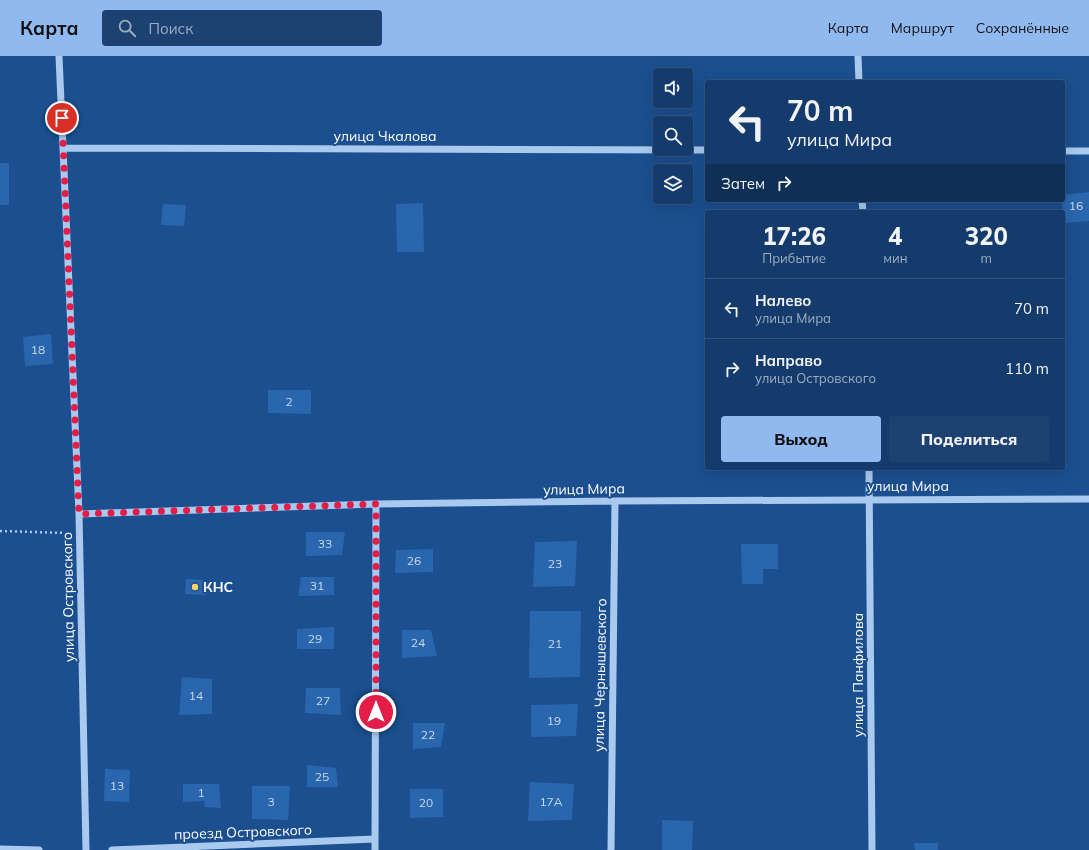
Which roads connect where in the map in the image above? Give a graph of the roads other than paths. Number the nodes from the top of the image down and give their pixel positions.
1 (59, 56) edge
2 (858, 56) edge
3 (859, 80) edge
4 (63, 148) junction
5 (705, 150) edge
6 (1065, 151) edge
7 (1089, 151) edge
8 (869, 470) edge
9 (1089, 499) edge
10 (870, 500) junction
11 (615, 501) junction
12 (376, 504) junction
13 (79, 514) junction
14 (375, 839) junction
15 (0, 849) edge
16 (39, 850) edge
17 (86, 850) edge
18 (112, 850) edge
19 (375, 850) edge
20 (611, 850) edge
21 (872, 850) edge

1 - 4 street, улица Островского
2 - 3 street
4 - 5 street, улица Чкалова
4 - 13 street, улица Островского
6 - 7 street
8 - 10 street, улица Панфилова
9 - 10 street, улица Мира
10 - 11 street, улица Мира
10 - 21 street, улица Панфилова
11 - 12 street, улица Мира
11 - 20 street, улица Чернышевского
12 - 13 street, улица Мира
12 - 14 street
13 - 17 street, улица Островского
14 - 18 street, проезд Островского
14 - 19 street
15 - 16 street

